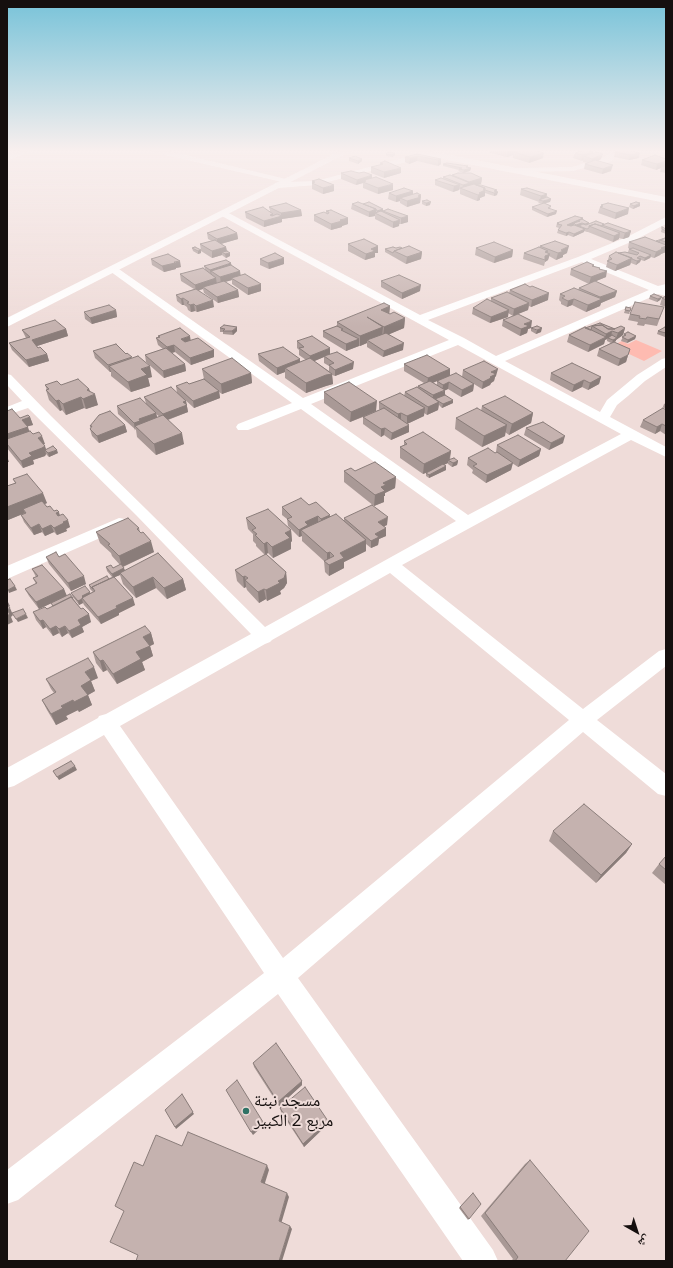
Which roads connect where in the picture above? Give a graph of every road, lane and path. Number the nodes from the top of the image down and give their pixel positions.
1 (231, 209) edge
2 (223, 213) junction
3 (666, 220) edge
4 (582, 259) junction
5 (112, 270) junction
6 (664, 290) edge
7 (420, 319) junction
8 (7, 323) edge
9 (460, 340) junction
10 (497, 360) junction
11 (666, 362) edge
12 (7, 378) edge
13 (30, 403) junction
14 (302, 404) junction
15 (7, 411) edge
16 (603, 418) junction
17 (243, 427) dead end
18 (632, 434) junction
19 (666, 453) edge
20 (141, 512) junction
21 (467, 522) junction
22 (391, 565) junction
23 (7, 573) edge
24 (264, 637) junction
25 (666, 656) edge
26 (584, 720) junction
27 (106, 722) junction
28 (7, 779) edge
29 (666, 787) edge
30 (281, 976) junction
31 (7, 1189) edge
32 (482, 1261) edge

1 - 2 street
2 - 5 street
2 - 7 street
3 - 4 street
4 - 6 street
4 - 7 street
5 - 8 street
5 - 14 street
6 - 10 street
7 - 9 street
9 - 10 street
9 - 14 street
10 - 16 street
11 - 16 street
12 - 13 street
13 - 15 street
13 - 20 street
14 - 17 street
14 - 21 street
16 - 18 street
18 - 19 street
18 - 21 street
20 - 23 street
20 - 24 street
21 - 22 street
22 - 24 street
22 - 26 street
24 - 27 street
25 - 26 street
26 - 29 street
26 - 30 street
27 - 28 street
27 - 30 street
30 - 31 street
30 - 32 street

